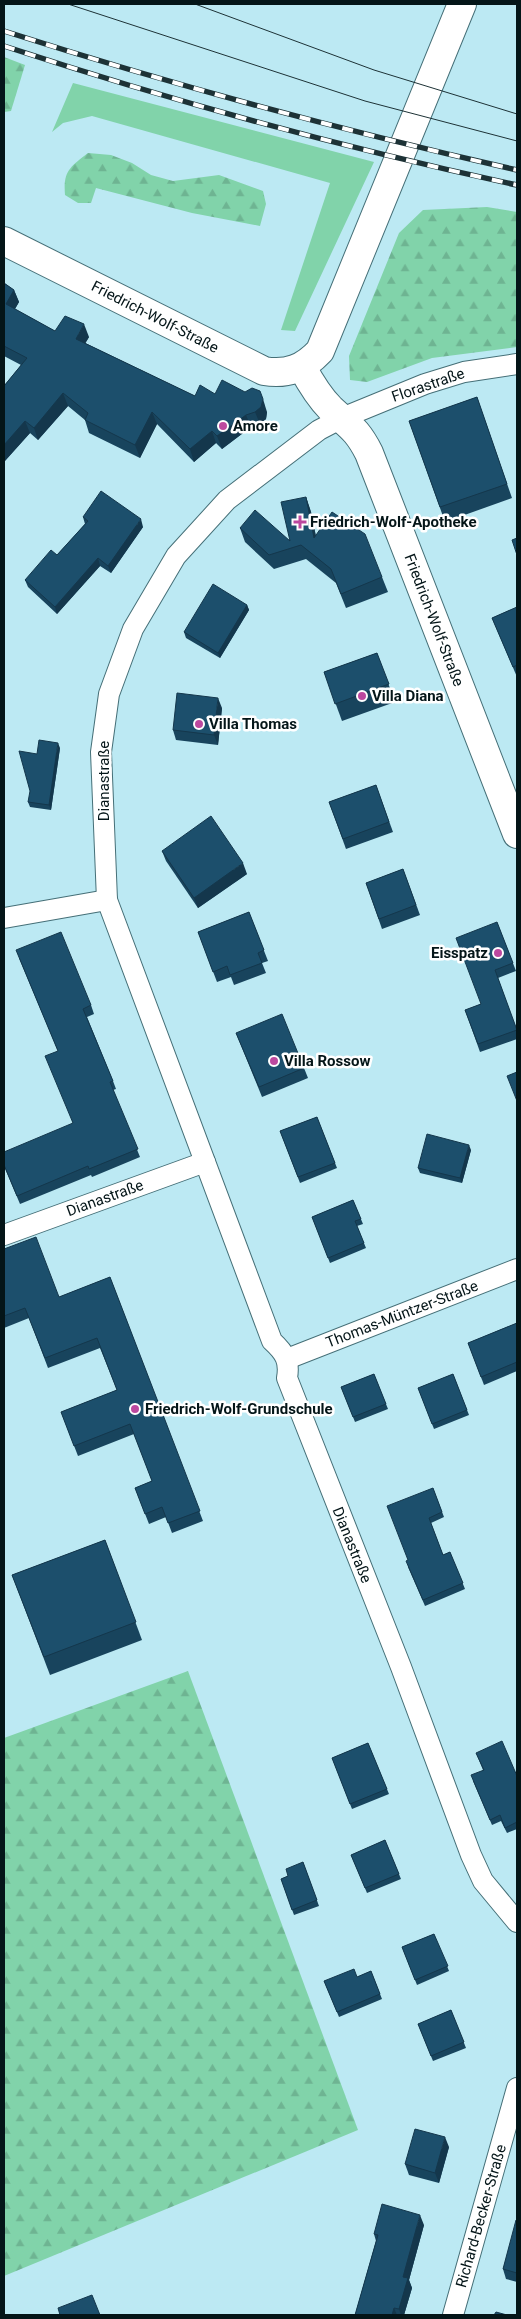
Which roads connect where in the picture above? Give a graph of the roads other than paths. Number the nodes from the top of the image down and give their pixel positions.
1 (462, 4) edge
2 (4, 241) edge
3 (517, 364) edge
4 (302, 367) junction
5 (342, 418) junction
6 (517, 834) edge
7 (107, 900) junction
8 (4, 918) edge
9 (205, 1162) junction
10 (4, 1235) edge
11 (517, 1269) edge
12 (287, 1359) junction
13 (517, 1922) edge
14 (517, 2088) edge
15 (453, 2315) edge

1 - 4 main road
2 - 4 main road, Friedrich-Wolf-Straße
3 - 5 street, Florastraße
4 - 5 main road, Friedrich-Wolf-Straße
5 - 6 main road, Friedrich-Wolf-Straße
5 - 7 street, Dianastraße
7 - 8 street
7 - 9 street, Dianastraße
9 - 10 street, Dianastraße
9 - 12 street, Dianastraße
11 - 12 street, Thomas-Müntzer-Straße
12 - 13 street, Dianastraße
14 - 15 street, Richard-Becker-Straße

